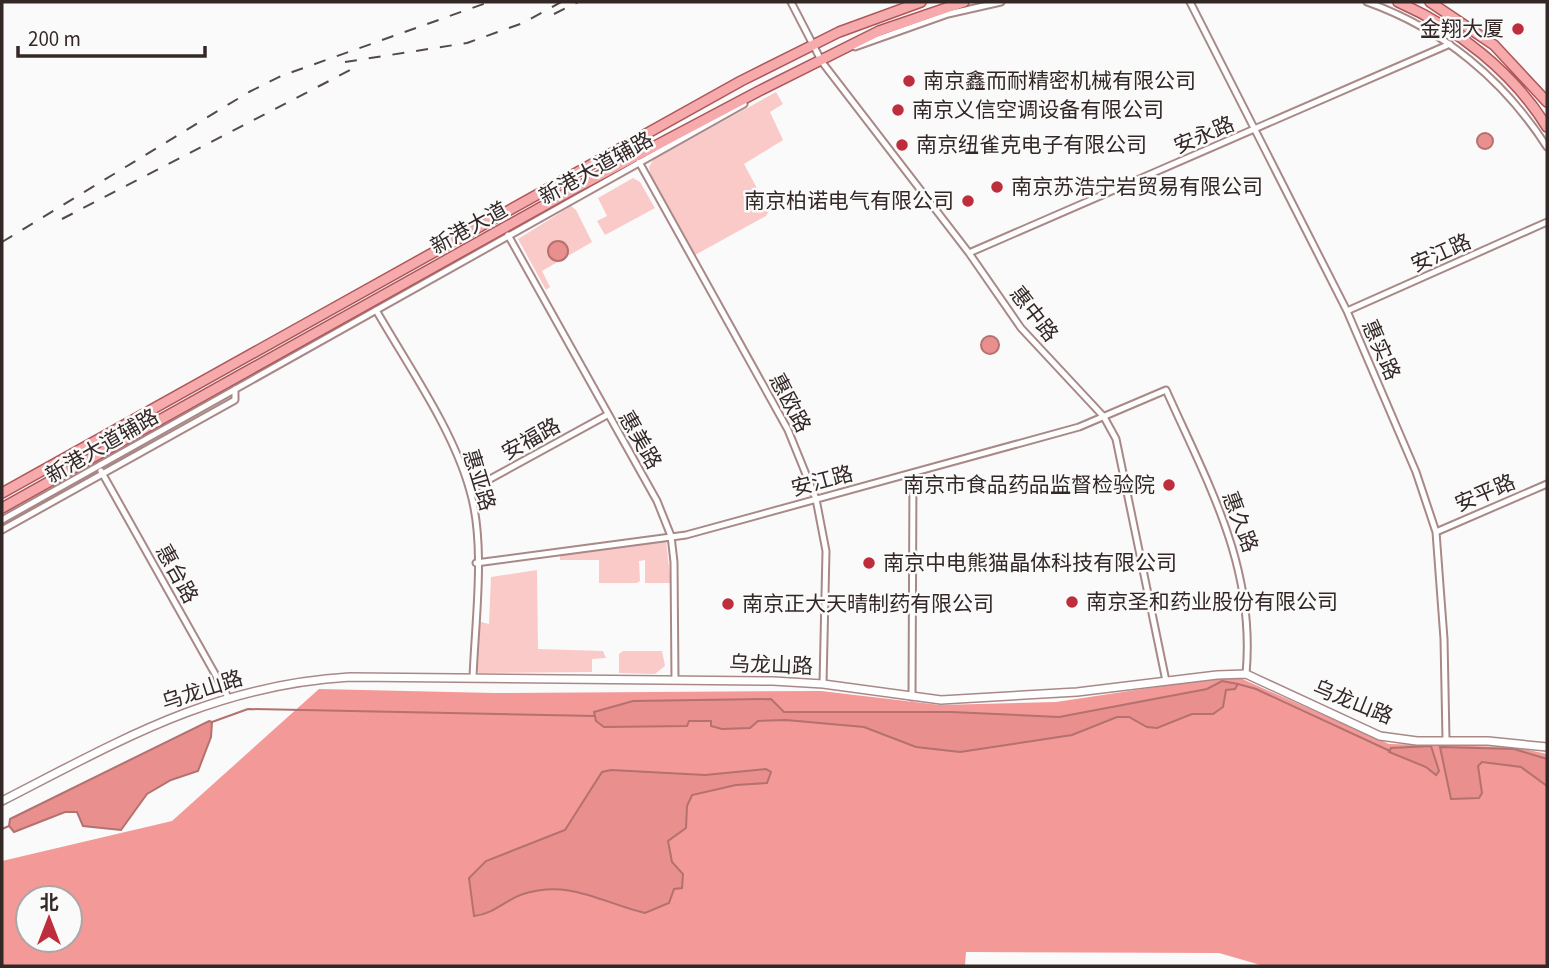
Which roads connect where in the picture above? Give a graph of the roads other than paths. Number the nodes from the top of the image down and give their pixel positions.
1 (791, 2) edge
2 (921, 2) edge
3 (964, 2) edge
4 (1001, 2) edge
5 (1190, 2) edge
6 (1367, 2) edge
7 (1398, 2) edge
8 (1430, 2) edge
9 (1450, 44) junction
10 (813, 45) junction
11 (821, 60) junction
12 (1547, 102) edge
13 (1547, 127) edge
14 (1255, 131) junction
15 (1547, 147) edge
16 (639, 162) junction
17 (1547, 222) edge
18 (508, 235) junction
19 (969, 253) junction
20 (376, 310) junction
21 (1347, 311) junction
22 (235, 388) junction
23 (1166, 390) joint
24 (607, 415) junction
25 (1104, 417) junction
26 (99, 467) junction
27 (103, 473) junction
28 (913, 473) junction
29 (1547, 484) edge
30 (470, 490) junction
31 (2, 493) edge
32 (816, 499) junction
33 (2, 508) edge
34 (2, 520) edge
35 (2, 530) edge
36 (1436, 532) junction
37 (671, 536) junction
38 (477, 563) junction
39 (1246, 674) junction
40 (472, 678) junction
41 (675, 680) junction
42 (1166, 681) junction
43 (823, 684) junction
44 (228, 697) junction
45 (912, 697) junction
46 (1446, 739) junction
47 (1547, 747) edge
48 (2, 801) edge

1 - 10 street, 惠中路
2 - 10 main road, 新港大道
3 - 11 main road, 新港大道
4 - 11 street, 新港大道辅路
5 - 14 street, 惠实路
6 - 9 street
7 - 13 main road
8 - 12 main road
9 - 14 street, 安永路
9 - 15 street
10 - 11 street, 惠中路
10 - 31 main road, 新港大道
11 - 16 street, 新港大道辅路
11 - 19 street, 惠中路
11 - 33 main road, 新港大道
14 - 19 street, 安永路
14 - 21 street, 惠实路
16 - 18 street, 新港大道辅路
16 - 32 street, 惠欧路
17 - 21 street, 安江路
18 - 20 street, 新港大道辅路
18 - 24 street, 惠美路
19 - 25 street, 惠中路
20 - 22 street, 新港大道辅路
20 - 30 street, 惠亚路
21 - 36 street, 惠实路
22 - 26 street, 新港大道辅路
22 - 27 street
23 - 25 street, 安江路
23 - 39 street, 惠久路
24 - 30 street, 安福路
24 - 37 street, 惠美路
25 - 28 street, 安江路
25 - 42 street, 惠中路
26 - 27 street, 惠台路
26 - 34 street, 新港大道辅路
27 - 35 street
27 - 44 street, 惠台路
28 - 32 street, 安江路
28 - 45 street
29 - 36 street, 安平路
30 - 38 street, 惠亚路
32 - 37 street, 安江路
32 - 43 street, 惠欧路
36 - 46 street, 惠实路
37 - 38 street, 安江路
37 - 41 street, 惠美路
38 - 40 street, 惠亚路
39 - 42 street, 乌龙山路
39 - 46 street, 乌龙山路
40 - 41 street, 乌龙山路
40 - 44 street, 乌龙山路
41 - 43 street, 乌龙山路
42 - 45 street, 乌龙山路
43 - 45 street, 乌龙山路
44 - 48 street, 乌龙山路
46 - 47 street, 乌龙山路

